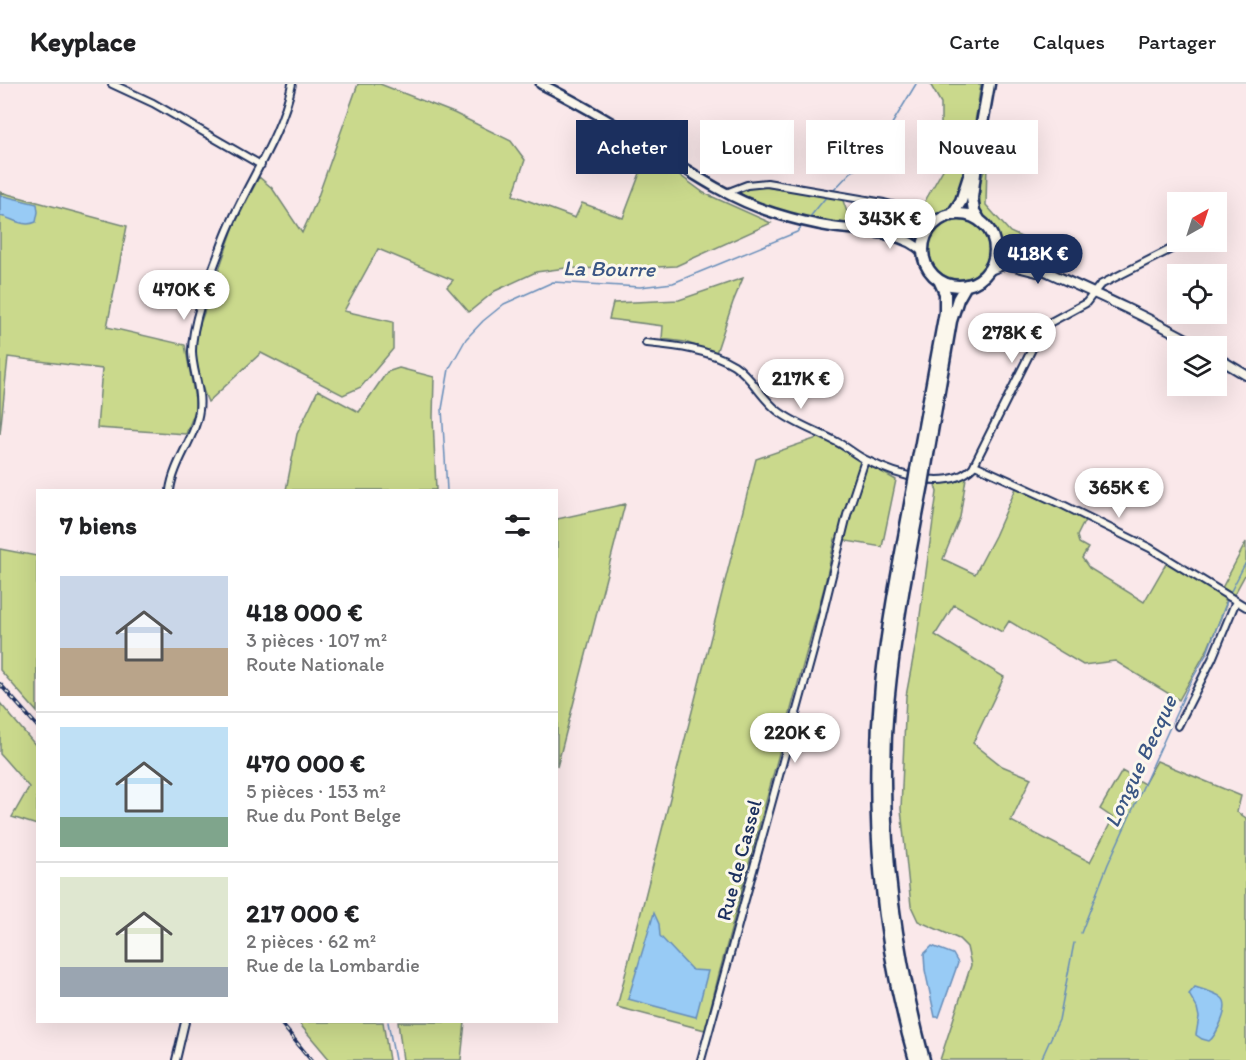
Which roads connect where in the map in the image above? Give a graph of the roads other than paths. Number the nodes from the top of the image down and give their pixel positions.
1 (112, 84) edge
2 (292, 84) edge
3 (541, 84) edge
4 (989, 84) edge
5 (983, 120) edge
6 (261, 165) junction
7 (969, 174) edge
8 (975, 174) edge
9 (725, 193) junction
10 (918, 212) dead end
11 (952, 215) junction
12 (980, 222) junction
13 (931, 228) junction
14 (867, 231) junction
15 (994, 248) junction
16 (1167, 251) edge
17 (923, 252) junction
18 (987, 271) junction
19 (1059, 278) junction
20 (939, 280) junction
21 (966, 285) junction
22 (1093, 293) junction
23 (1180, 336) edge
24 (646, 343) dead end
25 (1227, 364) edge
26 (1246, 375) edge
27 (865, 460) junction
28 (975, 465) junction
29 (920, 471) junction
30 (918, 483) junction
31 (170, 489) edge
32 (1236, 601) junction
33 (1246, 607) edge
34 (1178, 726) dead end
35 (185, 1023) edge
36 (176, 1060) edge
37 (700, 1060) edge
38 (915, 1060) edge
39 (924, 1060) edge

1 - 6 street
2 - 6 street
3 - 9 main road
4 - 5 highway
6 - 31 street
7 - 11 highway
8 - 12 highway
9 - 10 street
9 - 14 main road
11 - 12 highway
11 - 13 highway
12 - 15 highway
13 - 14 main road
13 - 17 highway
14 - 17 main road
15 - 18 highway
15 - 19 street
16 - 22 street
17 - 20 highway
18 - 19 street
18 - 21 highway
19 - 22 street
20 - 21 highway
20 - 29 highway
21 - 29 highway
22 - 23 street
22 - 28 street
24 - 27 street
25 - 26 street
27 - 28 street
27 - 37 street, Rue de Cassel
28 - 32 street
29 - 30 highway, bridge
30 - 38 highway
30 - 39 highway
32 - 33 street
32 - 34 street
35 - 36 street

